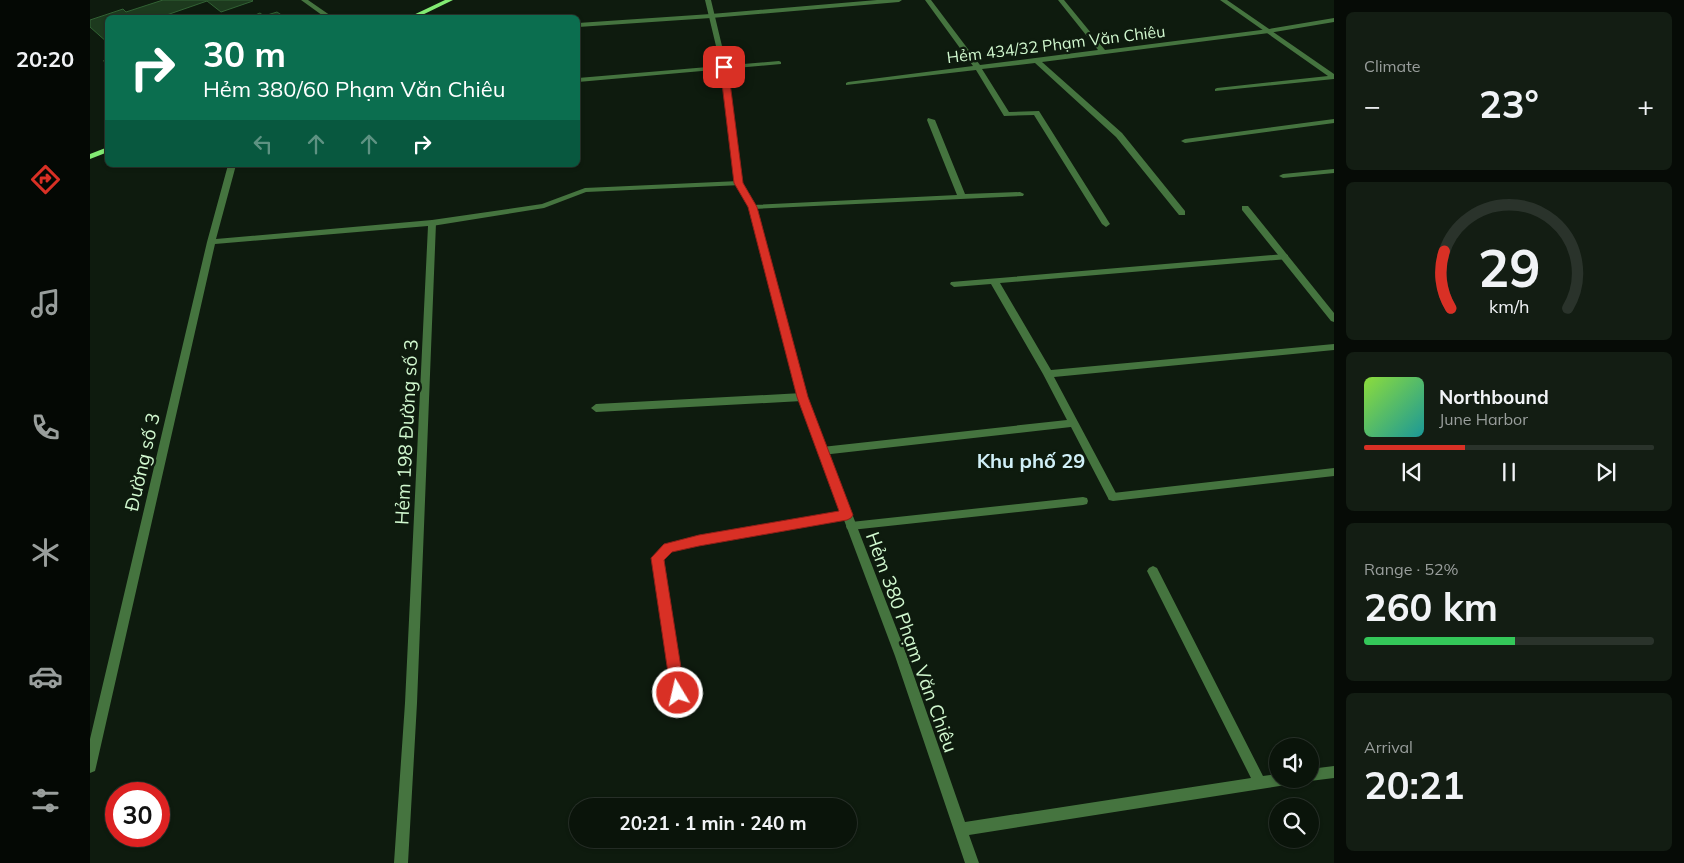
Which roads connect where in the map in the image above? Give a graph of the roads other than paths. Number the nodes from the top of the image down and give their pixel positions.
1 (304, 0) edge
2 (450, 0) edge
3 (708, 0) edge
4 (899, 0) edge
5 (928, 0) edge
6 (1061, 0) edge
7 (1223, 0) edge
8 (326, 15) edge
9 (417, 15) edge
10 (711, 16) junction
11 (1334, 20) edge
12 (580, 25) edge
13 (1269, 31) junction
14 (1104, 52) junction
15 (1037, 61) junction
16 (779, 63) dead end
17 (724, 67) junction
18 (978, 68) junction
19 (1325, 70) junction
20 (1334, 70) edge
21 (1334, 77) edge
22 (580, 80) edge
23 (848, 84) dead end
24 (1217, 90) dead end
25 (931, 120) dead end
26 (1334, 121) edge
27 (1185, 141) dead end
28 (105, 150) edge
29 (90, 156) edge
30 (231, 167) edge
31 (1334, 171) edge
32 (1282, 176) dead end
33 (739, 183) junction
34 (1020, 194) dead end
35 (962, 197) junction
36 (753, 207) junction
37 (1245, 208) dead end
38 (1182, 213) dead end
39 (432, 223) junction
40 (1106, 224) dead end
41 (211, 242) junction
42 (1285, 258) junction
43 (994, 281) junction
44 (954, 284) dead end
45 (1334, 319) edge
46 (1334, 347) edge
47 (1048, 374) junction
48 (802, 397) junction
49 (596, 408) dead end
50 (1074, 423) junction
51 (822, 451) junction
52 (1334, 472) edge
53 (1083, 501) dead end
54 (847, 515) junction
55 (851, 526) junction
56 (1153, 571) dead end
57 (678, 693) dead end
58 (90, 767) edge
59 (1334, 772) edge
60 (1319, 774) edge
61 (1269, 782) edge
62 (1260, 783) junction
63 (960, 829) junction
64 (401, 863) edge
65 (972, 863) edge

1 - 8 street
2 - 9 main road
3 - 10 street, Hẻm 380 Phạm Văn Chiêu
4 - 10 street
5 - 18 street
6 - 14 street
7 - 13 street
10 - 12 street
10 - 17 street, Hẻm 380 Phạm Văn Chiêu
11 - 13 street, Hẻm 434/32 Phạm Văn Chiêu
13 - 14 street, Hẻm 434/32 Phạm Văn Chiêu
13 - 19 street
14 - 15 street, Hẻm 434/32 Phạm Văn Chiêu
15 - 18 street, Hẻm 434/32 Phạm Văn Chiêu
15 - 38 street
16 - 17 street
17 - 22 street
17 - 33 street, Hẻm 380 Phạm Văn Chiêu
18 - 23 street, Hẻm 434/32 Phạm Văn Chiêu
18 - 40 street
19 - 20 street
19 - 21 street
21 - 24 street
25 - 35 street
26 - 27 street
28 - 29 main road
30 - 41 street, Đường số 3
31 - 32 street
33 - 36 street, Hẻm 380 Phạm Văn Chiêu
33 - 39 street
34 - 35 street
35 - 36 street
36 - 48 street, Hẻm 380 Phạm Văn Chiêu
37 - 42 street
39 - 41 street
39 - 64 street, Hẻm 198 Đường số 3
41 - 58 street, Đường số 3
42 - 43 street
42 - 45 street
43 - 44 street
43 - 47 street
46 - 47 street
47 - 50 street
48 - 49 street
48 - 51 street, Hẻm 380 Phạm Văn Chiêu
50 - 51 street
50 - 52 street
51 - 54 street, Hẻm 380 Phạm Văn Chiêu
53 - 55 street
54 - 55 street, Hẻm 380 Phạm Văn Chiêu
54 - 57 street
55 - 63 street, Hẻm 380 Phạm Văn Chiêu
56 - 62 street
59 - 60 street
61 - 62 street
62 - 63 street
63 - 65 street, Hẻm 380 Phạm Văn Chiêu

